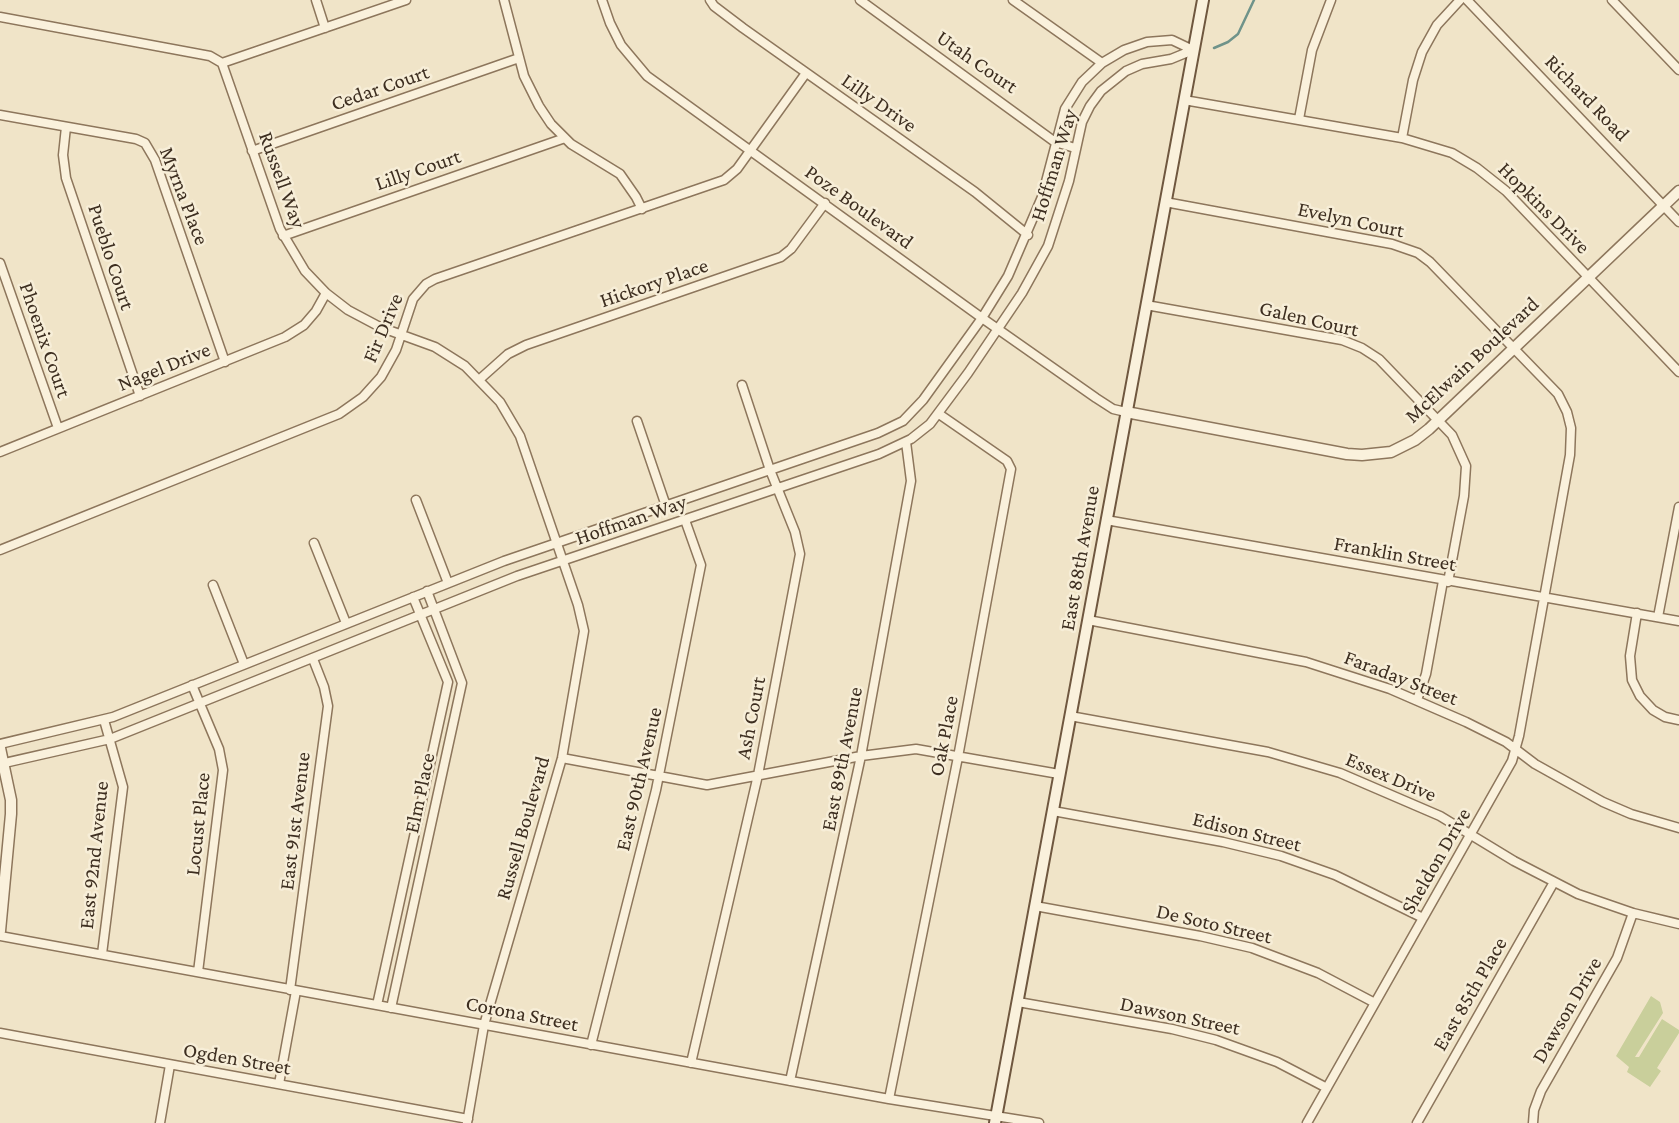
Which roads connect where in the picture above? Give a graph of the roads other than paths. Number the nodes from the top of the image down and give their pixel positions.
1 (316, 0) edge
2 (406, 0) edge
3 (504, 0) edge
4 (602, 0) edge
5 (710, 0) edge
6 (860, 0) edge
7 (1013, 0) edge
8 (1203, 0) edge
9 (1331, 0) edge
10 (1460, 0) edge
11 (1467, 0) edge
12 (1612, 0) edge
13 (0, 17) edge
14 (324, 28) junction
15 (1194, 50) junction
16 (519, 58) junction
17 (1102, 63) junction
18 (222, 64) junction
19 (1679, 70) edge
20 (806, 73) junction
21 (1184, 100) junction
22 (0, 115) edge
23 (1299, 119) junction
24 (66, 127) junction
25 (565, 138) junction
26 (1402, 138) junction
27 (1055, 142) junction
28 (1075, 148) junction
29 (252, 151) junction
30 (750, 151) junction
31 (1679, 191) edge
32 (1165, 202) junction
33 (825, 203) junction
34 (1663, 205) junction
35 (642, 209) junction
36 (1679, 222) edge
37 (1028, 235) junction
38 (283, 236) junction
39 (0, 263) edge
40 (1588, 277) junction
41 (326, 293) junction
42 (1146, 305) junction
43 (982, 318) junction
44 (998, 330) junction
45 (401, 334) junction
46 (1513, 348) junction
47 (225, 362) junction
48 (1679, 372) edge
49 (480, 379) junction
50 (742, 385) dead end
51 (140, 396) junction
52 (1126, 412) junction
53 (939, 414) junction
54 (637, 421) dead end
55 (1438, 421) junction
56 (58, 428) junction
57 (906, 442) junction
58 (0, 452) edge
59 (770, 470) junction
60 (779, 487) junction
61 (416, 500) dead end
62 (666, 506) junction
63 (1679, 507) edge
64 (685, 520) junction
65 (1106, 520) junction
66 (556, 542) junction
67 (314, 543) dead end
68 (0, 550) edge
69 (563, 562) junction
70 (1446, 581) junction
71 (448, 583) junction
72 (213, 585) dead end
73 (427, 591) junction
74 (413, 597) junction
75 (1543, 597) junction
76 (435, 609) junction
77 (1637, 613) junction
78 (420, 615) junction
79 (1658, 617) junction
80 (1088, 620) junction
81 (1679, 621) edge
82 (346, 623) junction
83 (313, 659) junction
84 (244, 664) junction
85 (192, 685) junction
86 (1417, 700) junction
87 (199, 704) junction
88 (1070, 716) junction
89 (104, 720) junction
90 (1679, 720) edge
91 (110, 739) junction
92 (0, 746) edge
93 (1515, 751) junction
94 (861, 756) junction
95 (958, 757) junction
96 (562, 758) junction
97 (2, 764) edge
98 (1059, 774) junction
99 (758, 775) junction
100 (659, 777) junction
101 (1053, 811) junction
102 (1679, 828) edge
103 (1471, 835) junction
104 (1554, 882) junction
105 (1035, 906) junction
106 (1633, 913) junction
107 (1423, 918) junction
108 (1679, 924) edge
109 (0, 933) edge
110 (102, 954) junction
111 (198, 972) junction
112 (293, 990) junction
113 (1018, 1002) junction
114 (1375, 1003) junction
115 (377, 1005) junction
116 (391, 1008) junction
117 (484, 1025) junction
118 (0, 1033) edge
119 (591, 1045) junction
120 (691, 1063) junction
121 (170, 1065) junction
122 (790, 1081) junction
123 (279, 1084) junction
124 (1327, 1088) junction
125 (889, 1099) junction
126 (996, 1120) edge
127 (467, 1121) edge
128 (160, 1123) edge
129 (1039, 1123) edge
130 (1307, 1123) edge
131 (1417, 1123) edge
132 (1533, 1123) edge

1 - 14 street
2 - 14 street
3 - 16 street
4 - 30 street, Poze Boulevard
5 - 20 street, Lilly Drive
6 - 27 street, Utah Court
7 - 17 street
8 - 15 main road, East 88th Avenue
9 - 23 street
10 - 26 street
11 - 34 street, Richard Road
12 - 19 street
13 - 18 street
14 - 18 street
15 - 17 street, Hoffman Way
15 - 21 main road, East 88th Avenue
15 - 28 street, Hoffman Way
16 - 25 street
16 - 29 street, Cedar Court
17 - 27 street, Hoffman Way
18 - 29 street, Russell Way
20 - 30 street, Fir Drive
20 - 37 street, Lilly Drive
21 - 23 street, Hopkins Drive
21 - 32 main road, East 88th Avenue
22 - 24 street, Myrna Place
23 - 26 street, Hopkins Drive
24 - 47 street, Myrna Place
24 - 51 street, Pueblo Court
25 - 35 street
25 - 38 street, Lilly Court
26 - 40 street, Hopkins Drive
27 - 28 street, Utah Court
27 - 37 street, Hoffman Way
28 - 44 street, Hoffman Way
29 - 38 street, Russell Way
30 - 33 street, Poze Boulevard
30 - 35 street, Fir Drive
31 - 34 street, McElwain Boulevard
32 - 42 main road, East 88th Avenue
32 - 46 street, Evelyn Court
33 - 43 street, Poze Boulevard
33 - 49 street, Hickory Place
34 - 36 street, Richard Road
34 - 40 street, McElwain Boulevard
35 - 45 street, Fir Drive
37 - 43 street, Hoffman Way
38 - 41 street, Russell Way
39 - 56 street, Phoenix Court
40 - 46 street, McElwain Boulevard
40 - 48 street, Hopkins Drive
41 - 45 street, Russell Way
41 - 47 street, Nagel Drive
42 - 52 main road, East 88th Avenue
42 - 55 street, Galen Court
43 - 44 street, Poze Boulevard
43 - 59 street, Hoffman Way
44 - 52 street, Poze Boulevard
44 - 53 street, Hoffman Way
45 - 49 street, Russell Way
45 - 68 street, Fir Drive
46 - 55 street, McElwain Boulevard
46 - 75 street, Evelyn Court
47 - 51 street, Nagel Drive
49 - 66 street, Russell Way
50 - 59 street, Ash Court
51 - 56 street, Nagel Drive
52 - 55 street, McElwain Boulevard
52 - 65 main road, East 88th Avenue
53 - 57 street, Hoffman Way
53 - 95 street, Oak Place
54 - 62 street
55 - 70 street, Galen Court
56 - 58 street, Nagel Drive
57 - 60 street, Hoffman Way
57 - 94 street, East 89th Avenue
59 - 60 street, Ash Court
59 - 62 street, Hoffman Way
60 - 64 street, Hoffman Way
60 - 99 street, Ash Court
61 - 71 street
62 - 66 street, Hoffman Way
63 - 79 street
64 - 69 street, Hoffman Way
64 - 100 street, East 90th Avenue
65 - 70 street, Franklin Street
65 - 80 main road, East 88th Avenue
66 - 69 street, Russell Boulevard
66 - 71 street, Hoffman Way
67 - 82 street
69 - 76 street, Hoffman Way
69 - 96 street, Russell Boulevard
70 - 75 street, Franklin Street
70 - 86 street, Galen Court
71 - 73 street, Hoffman Way
72 - 84 street
73 - 74 street, Hoffman Way
73 - 76 street, Elm Place
74 - 78 street, Elm Place
74 - 82 street, Hoffman Way
75 - 77 street, Franklin Street
75 - 93 street, Sheldon Drive
76 - 78 street, Hoffman Way
76 - 116 street, Elm Place
77 - 79 street, Franklin Street
77 - 90 street
78 - 83 street, Hoffman Way
78 - 115 street, Elm Place
79 - 81 street, Franklin Street
80 - 86 street, Faraday Street
80 - 88 main road, East 88th Avenue
82 - 84 street, Hoffman Way
83 - 87 street, Hoffman Way
83 - 112 street, East 91st Avenue
84 - 85 street, Hoffman Way
85 - 87 street, Locust Place
85 - 89 street, Hoffman Way
86 - 93 street, Faraday Street
87 - 91 street, Hoffman Way
87 - 111 street, Locust Place
88 - 98 main road, East 88th Avenue
88 - 103 street, Essex Drive
89 - 91 street, East 92nd Avenue
89 - 92 street, Hoffman Way
91 - 97 street, Hoffman Way
91 - 110 street, East 92nd Avenue
92 - 97 street
93 - 102 street, Faraday Street
93 - 103 street, Sheldon Drive
94 - 95 street
94 - 99 street
94 - 122 street, East 89th Avenue
95 - 98 street
95 - 125 street, Oak Place
96 - 100 street
96 - 117 street, Russell Boulevard
97 - 109 street
98 - 101 main road, East 88th Avenue
99 - 100 street
99 - 120 street, Ash Court
100 - 119 street, East 90th Avenue
101 - 105 main road, East 88th Avenue
101 - 107 street, Edison Street
103 - 104 street, Essex Drive
103 - 107 street, Sheldon Drive
104 - 106 street, Essex Drive
104 - 131 street, East 85th Place
105 - 113 main road, East 88th Avenue
105 - 114 street, De Soto Street
106 - 108 street, Essex Drive
106 - 132 street, Dawson Drive
107 - 114 street, Sheldon Drive
109 - 110 street, Corona Street
110 - 111 street, Corona Street
111 - 112 street, Corona Street
112 - 115 street, Corona Street
112 - 123 street, East 91st Avenue
113 - 124 street, Dawson Street
113 - 126 main road, East 88th Avenue
114 - 124 street, Sheldon Drive
115 - 116 street, Corona Street
116 - 117 street, Corona Street
117 - 119 street, Corona Street
117 - 127 street, Russell Boulevard
118 - 121 street, Ogden Street
119 - 120 street, Corona Street
120 - 122 street, Corona Street
121 - 123 street, Ogden Street
121 - 128 street
122 - 125 street, Corona Street
123 - 127 street, Ogden Street
124 - 130 street, Sheldon Drive
125 - 126 street, Corona Street
126 - 129 street, Corona Street

